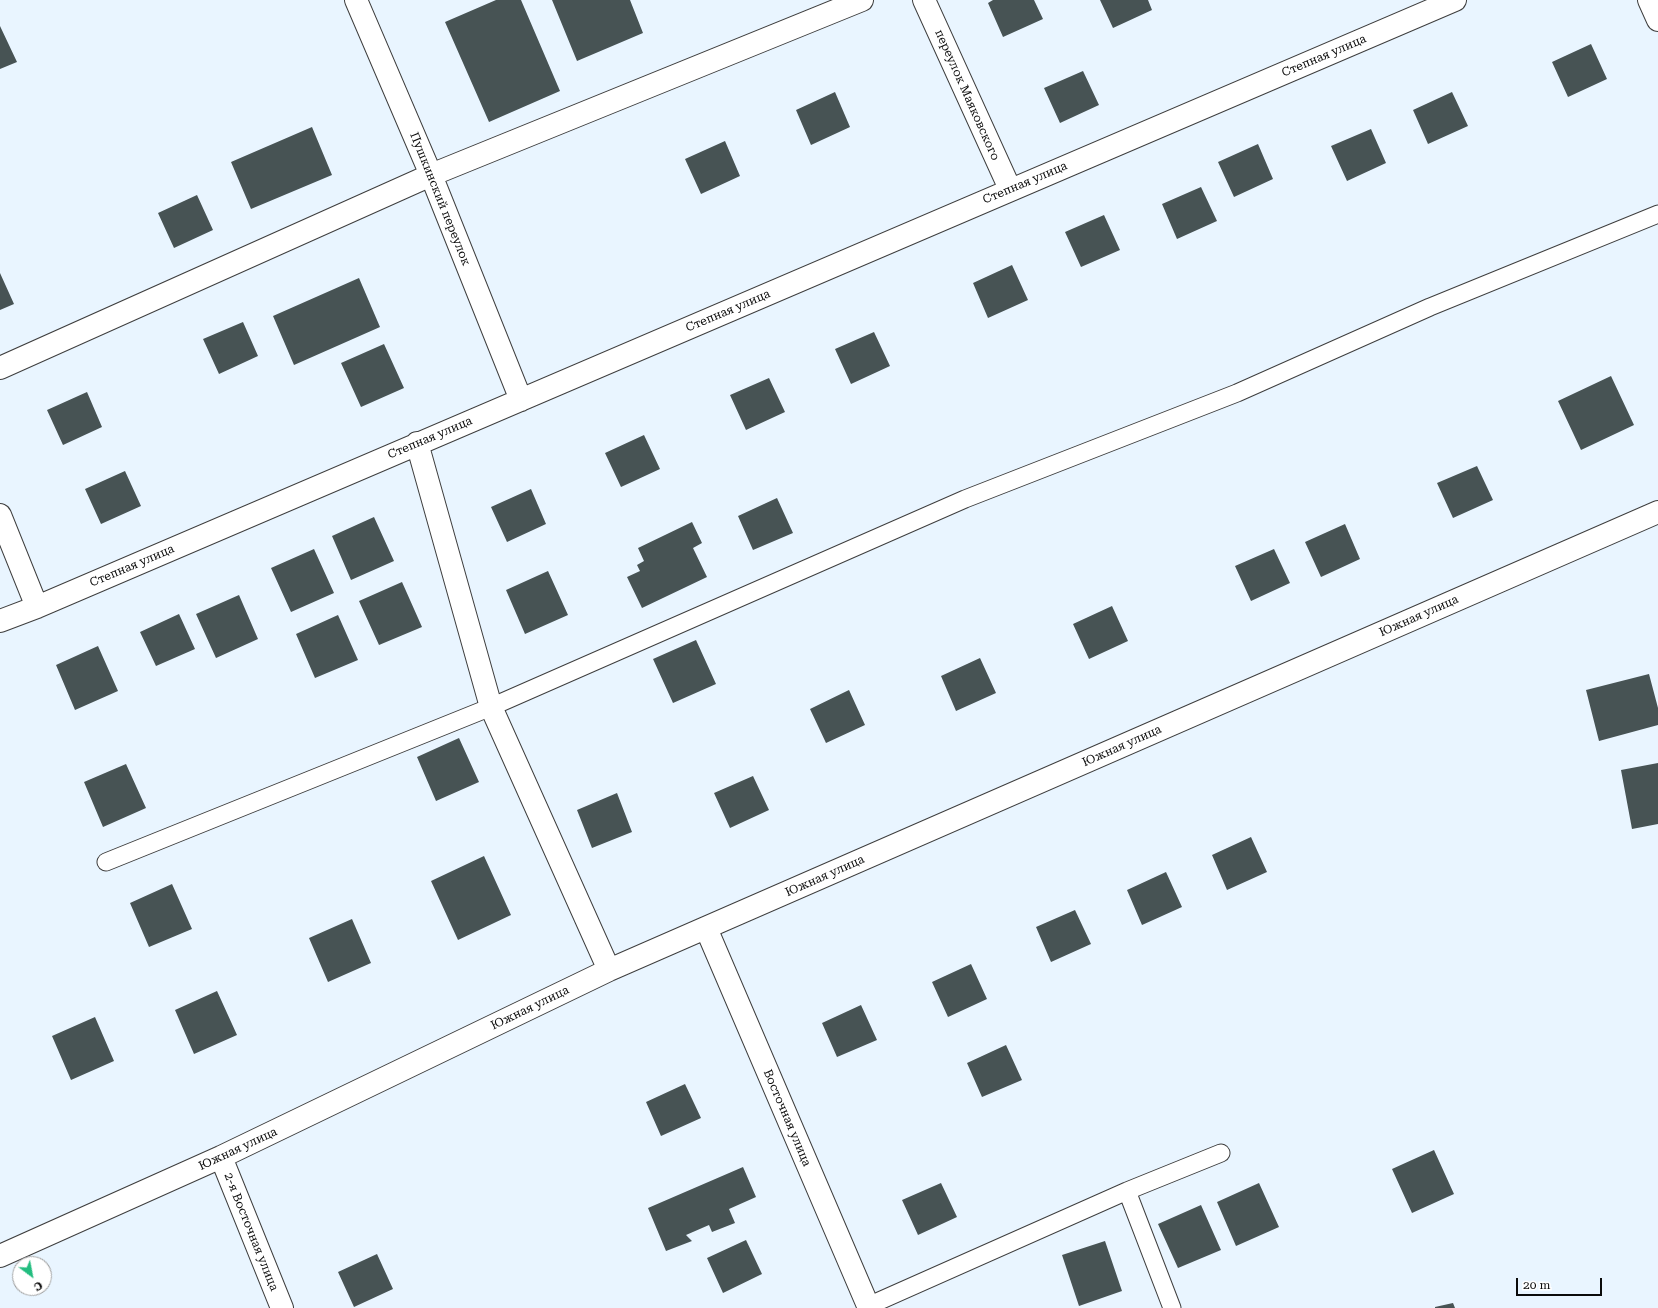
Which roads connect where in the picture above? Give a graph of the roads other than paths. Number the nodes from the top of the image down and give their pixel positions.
1 (356, 0) edge
2 (862, 0) edge
3 (924, 0) edge
4 (1455, 0) edge
5 (1649, 0) edge
6 (1658, 20) edge
7 (432, 175) junction
8 (1010, 189) junction
9 (1658, 214) edge
10 (0, 368) edge
11 (521, 400) junction
12 (417, 443) junction
13 (1658, 512) edge
14 (0, 515) edge
15 (37, 607) junction
16 (0, 621) edge
17 (492, 707) junction
18 (106, 862) dead end
19 (706, 928) junction
20 (609, 970) junction
21 (1221, 1153) dead end
22 (221, 1157) junction
23 (1127, 1192) junction
24 (0, 1256) edge
25 (869, 1307) edge
26 (282, 1308) edge
27 (1172, 1308) edge

1 - 7 street, Пушкинский переулок
2 - 7 street
3 - 8 street, переулок Маяковского
4 - 8 street, Степная улица
5 - 6 street
7 - 10 street
7 - 11 street, Пушкинский переулок
8 - 11 street, Степная улица
9 - 17 lane
11 - 12 street, Степная улица
12 - 15 street, Степная улица
12 - 17 street
13 - 19 street, Южная улица
14 - 15 street
15 - 16 street, Степная улица
17 - 18 lane
17 - 20 street
19 - 20 street, Южная улица
19 - 25 street, Восточная улица
20 - 22 street, Южная улица
21 - 23 lane
22 - 24 street, Южная улица
22 - 26 street, 2-я Восточная улица
23 - 25 lane
23 - 27 lane

